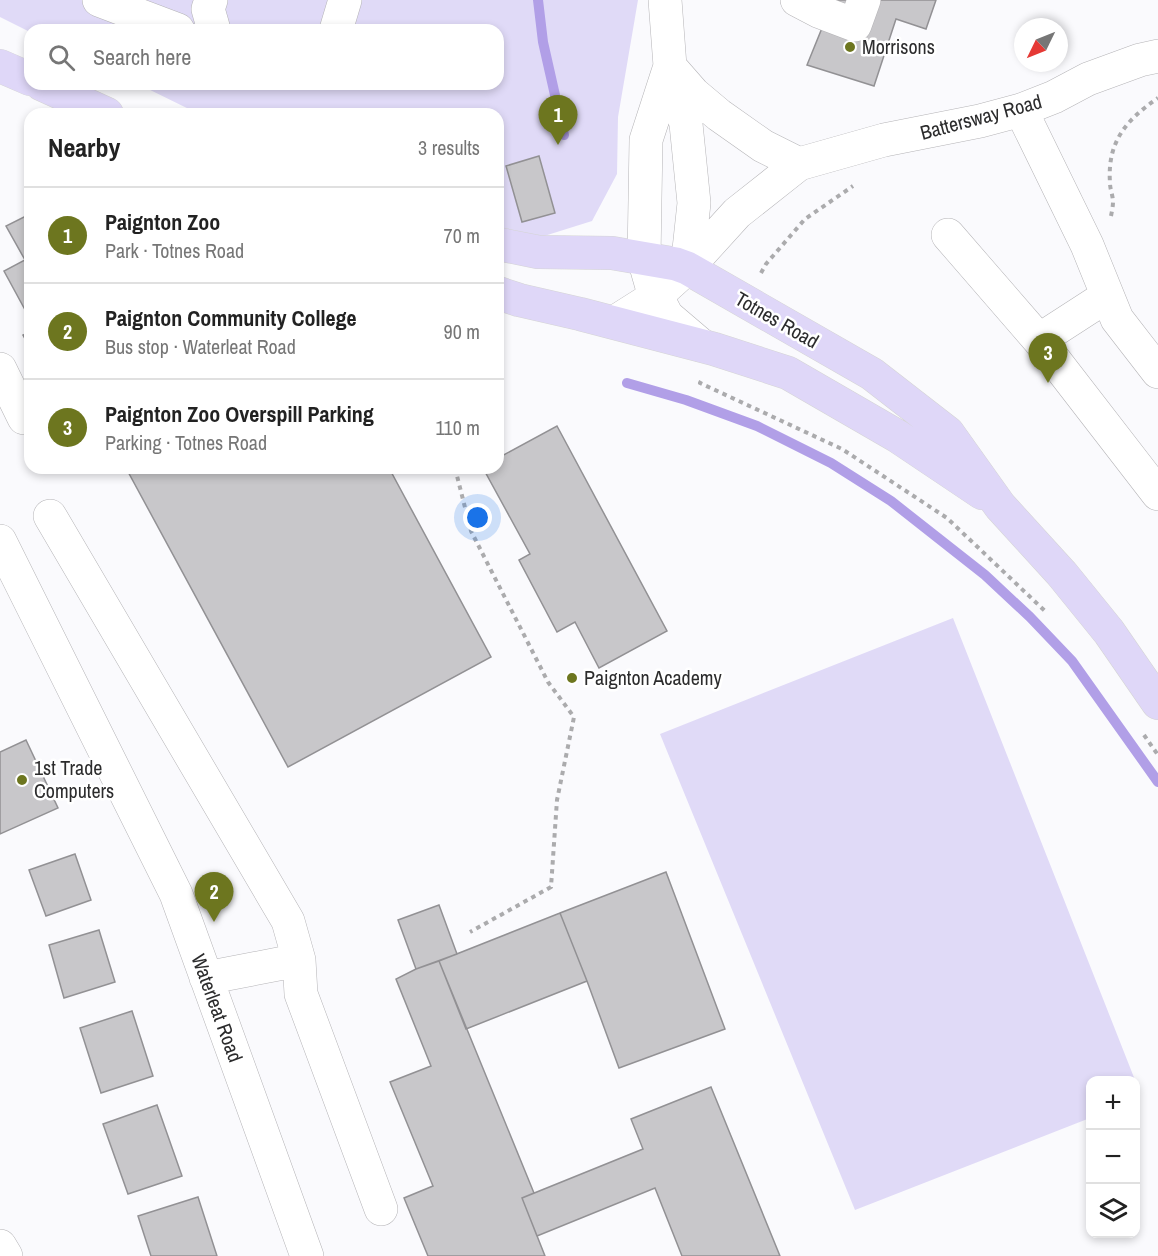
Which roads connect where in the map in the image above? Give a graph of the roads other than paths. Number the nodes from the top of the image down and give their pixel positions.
1 (99, 0) edge
2 (211, 0) edge
3 (345, 0) edge
4 (665, 0) edge
5 (797, 0) edge
6 (864, 0) edge
7 (162, 24) edge
8 (212, 24) edge
9 (338, 24) edge
10 (1158, 56) edge
11 (0, 66) edge
12 (670, 66) junction
13 (24, 76) edge
14 (54, 90) edge
15 (94, 108) edge
16 (1021, 110) junction
17 (799, 164) junction
18 (948, 235) dead end
19 (504, 245) edge
20 (644, 259) junction
21 (687, 268) junction
22 (504, 295) edge
23 (656, 296) junction
24 (1107, 296) junction
25 (615, 322) junction
26 (1039, 340) junction
27 (701, 345) junction
28 (0, 369) edge
29 (1158, 372) edge
30 (24, 418) dead end
31 (1158, 494) edge
32 (1000, 506) junction
33 (50, 516) dead end
34 (0, 540) edge
35 (1158, 703) edge
36 (299, 960) junction
37 (206, 978) junction
38 (381, 1209) dead end
39 (0, 1246) edge
40 (6, 1256) edge
41 (307, 1256) edge

1 - 7 street
2 - 8 street
3 - 9 street
4 - 12 street
5 - 6 street
10 - 16 street, Battersway Road
11 - 13 main road
12 - 17 street
12 - 20 street
12 - 21 street
14 - 15 main road
16 - 17 street, Battersway Road
16 - 24 street
17 - 21 street, Battersway Road
18 - 26 street
19 - 20 main road, Totnes Road
20 - 21 main road, Totnes Road
20 - 23 street
21 - 23 street, Battersway Road
21 - 32 main road, Totnes Road
22 - 25 main road, Totnes Road
23 - 25 street, Battersway Road
23 - 27 street
24 - 26 street
24 - 29 street
25 - 27 main road, Totnes Road
26 - 31 street
27 - 32 main road, Totnes Road
28 - 30 street
32 - 35 main road, Totnes Road
33 - 36 street
34 - 37 street, Waterleat Road
36 - 37 street
36 - 38 street
37 - 41 street, Waterleat Road
39 - 40 street

